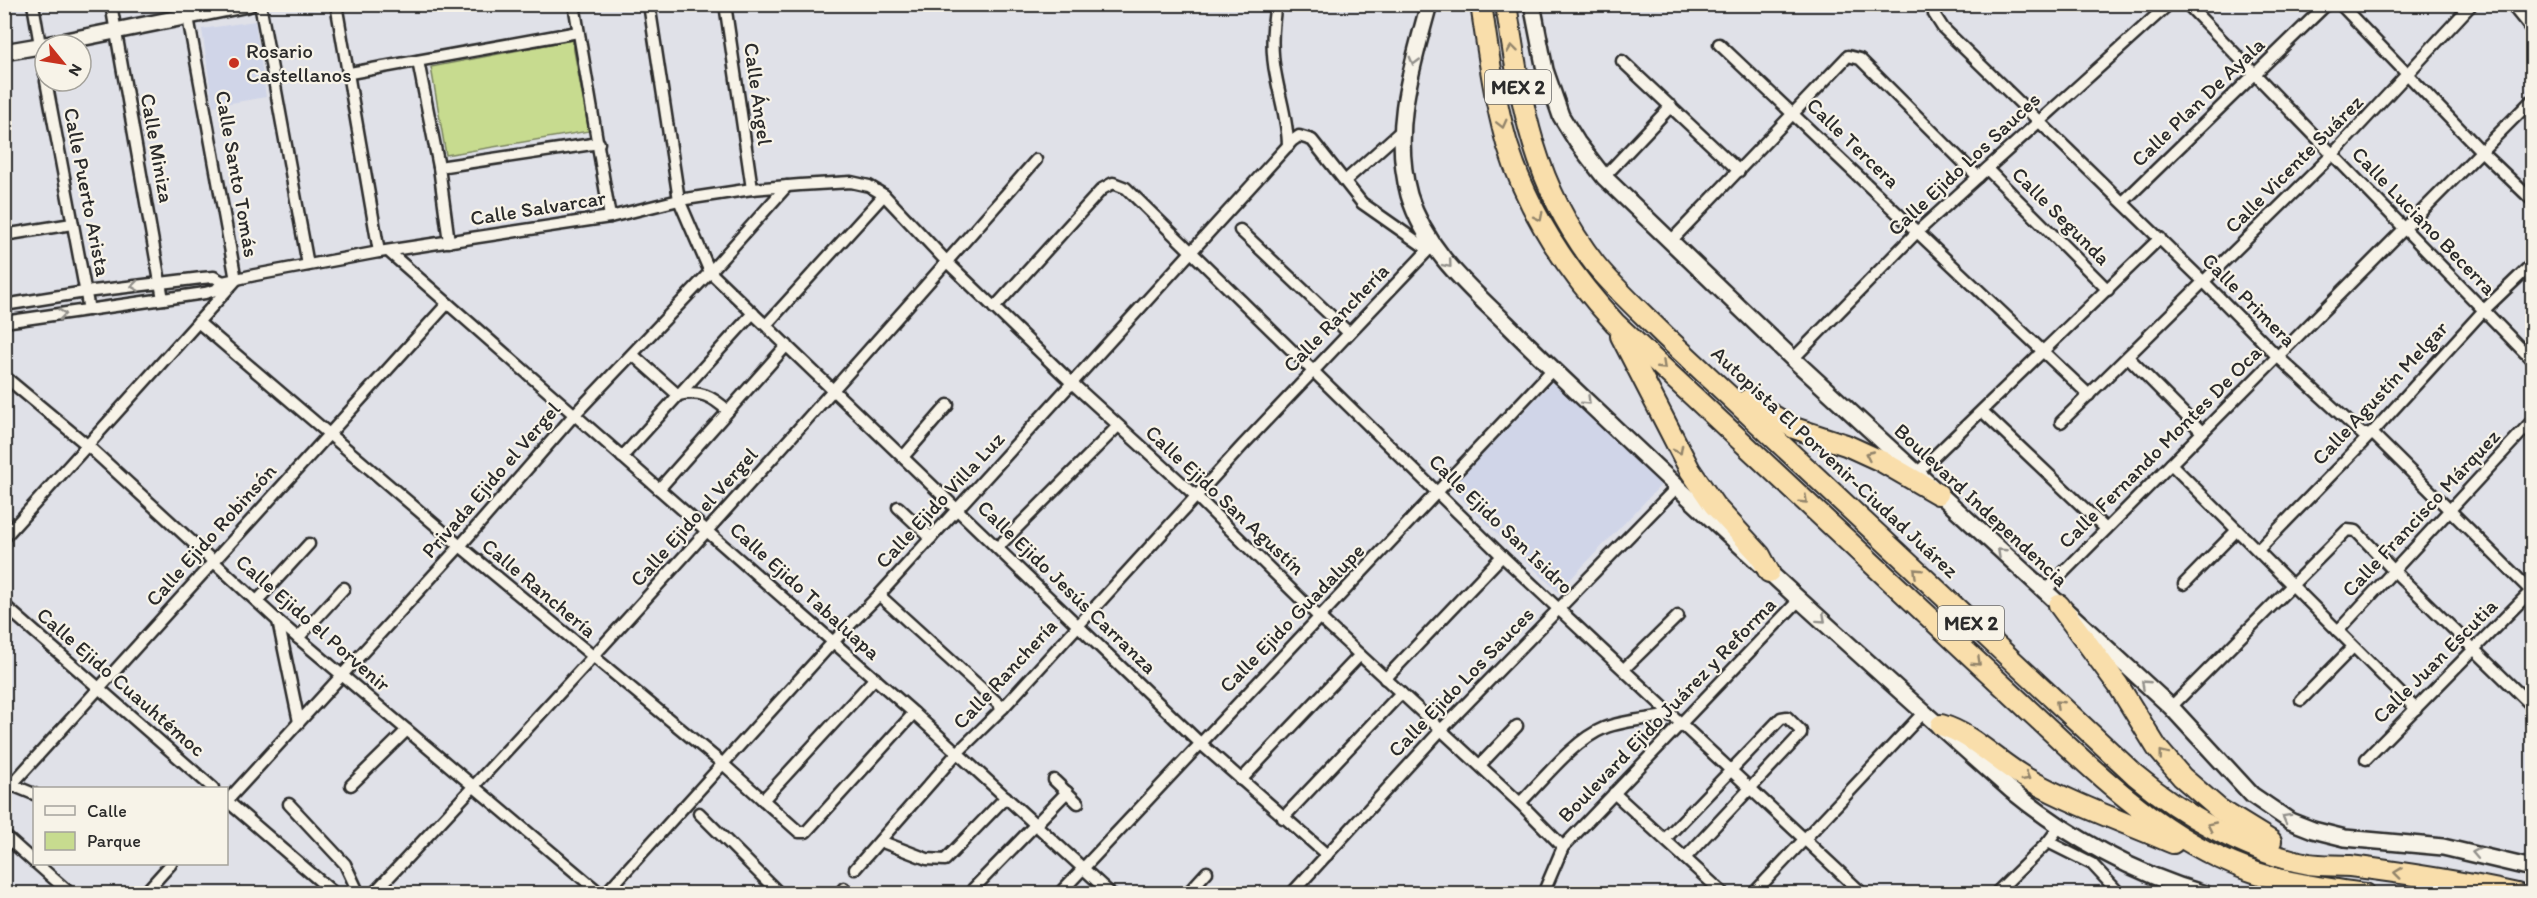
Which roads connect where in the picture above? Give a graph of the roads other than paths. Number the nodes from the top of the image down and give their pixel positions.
1 (33, 4) edge
2 (111, 4) edge
3 (248, 4) edge
4 (260, 4) edge
5 (336, 4) edge
6 (574, 4) edge
7 (649, 4) edge
8 (725, 4) edge
9 (1276, 4) edge
10 (1429, 4) edge
11 (1481, 4) edge
12 (1506, 4) edge
13 (1532, 4) edge
14 (1947, 4) edge
15 (2169, 4) edge
16 (2187, 4) edge
17 (2327, 4) edge
18 (2340, 4) edge
19 (2472, 4) edge
20 (2511, 4) edge
21 (217, 7) edge
22 (187, 11) edge
23 (116, 30) junction
24 (2532, 30) edge
25 (578, 32) junction
26 (41, 33) edge
27 (93, 35) edge
28 (1719, 44) dead end
29 (33, 47) edge
30 (4, 52) edge
31 (418, 61) junction
32 (1622, 61) dead end
33 (350, 73) junction
34 (2254, 74) junction
35 (2409, 74) junction
36 (48, 93) edge
37 (2532, 100) edge
38 (1671, 106) junction
39 (1795, 114) junction
40 (2040, 121) junction
41 (1402, 130) junction
42 (599, 143) junction
43 (1288, 146) junction
44 (2481, 151) junction
45 (2332, 154) junction
46 (1036, 160) dead end
47 (439, 167) junction
48 (1987, 169) junction
49 (1739, 171) junction
50 (1604, 177) junction
51 (1978, 177) junction
52 (1346, 180) junction
53 (861, 184) joint
54 (787, 186) junction
55 (752, 189) junction
56 (884, 195) junction
57 (679, 200) junction
58 (2532, 200) edge
59 (2123, 202) junction
60 (610, 217) junction
61 (72, 224) junction
62 (2404, 229) junction
63 (1240, 230) dead end
64 (1917, 232) junction
65 (4, 235) edge
66 (2160, 238) junction
67 (450, 242) junction
68 (1671, 242) junction
69 (1431, 248) junction
70 (384, 251) junction
71 (1192, 253) junction
72 (947, 262) junction
73 (2532, 264) edge
74 (308, 265) junction
75 (710, 272) junction
76 (236, 280) junction
77 (223, 282) junction
78 (2204, 282) junction
79 (160, 283) junction
80 (2108, 290) junction
81 (85, 292) junction
82 (163, 299) junction
83 (447, 304) junction
84 (4, 305) edge
85 (994, 308) junction
86 (89, 310) junction
87 (2484, 310) junction
88 (753, 313) junction
89 (4, 322) edge
90 (198, 322) junction
91 (1615, 322) junction
92 (766, 325) junction
93 (1349, 333) junction
94 (787, 345) junction
95 (2044, 352) junction
96 (633, 355) junction
97 (2277, 356) junction
98 (2128, 357) junction
99 (1793, 359) junction
100 (2532, 360) edge
101 (1701, 368) junction
102 (1553, 369) junction
103 (1313, 370) junction
104 (4, 376) edge
105 (1073, 384) junction
106 (834, 391) junction
107 (678, 395) junction
108 (2089, 395) junction
109 (948, 405) dead end
110 (728, 411) junction
111 (1983, 412) junction
112 (574, 415) junction
113 (2532, 421) edge
114 (2061, 422) dead end
115 (1118, 426) junction
116 (2202, 432) junction
117 (2372, 433) junction
118 (330, 434) junction
119 (87, 445) junction
120 (622, 457) junction
121 (903, 457) junction
122 (2171, 464) junction
123 (1917, 474) junction
124 (1677, 487) junction
125 (659, 489) junction
126 (1438, 491) junction
127 (1938, 494) junction
128 (1196, 496) junction
129 (898, 507) dead end
130 (958, 509) junction
131 (2448, 510) junction
132 (2106, 529) junction
133 (708, 530) junction
134 (2237, 530) junction
135 (4, 538) edge
136 (931, 538) junction
137 (309, 544) dead end
138 (460, 546) junction
139 (998, 547) junction
140 (2258, 550) junction
141 (1502, 556) junction
142 (212, 562) junction
143 (2394, 571) junction
144 (1769, 572) junction
145 (2184, 584) dead end
146 (2292, 586) junction
147 (344, 588) dead end
148 (2532, 591) edge
149 (2044, 592) junction
150 (879, 595) junction
151 (1800, 599) junction
152 (257, 601) junction
153 (4, 605) edge
154 (2059, 605) junction
155 (1559, 609) junction
156 (1678, 616) dead end
157 (1319, 617) junction
158 (278, 621) junction
159 (1077, 626) junction
160 (2338, 631) junction
161 (298, 638) junction
162 (833, 642) junction
163 (2353, 647) junction
164 (2475, 650) junction
165 (1360, 655) junction
166 (591, 657) junction
167 (1624, 669) junction
168 (343, 675) junction
169 (875, 678) junction
170 (1385, 679) junction
171 (99, 689) junction
172 (1401, 693) junction
173 (2301, 700) dead end
174 (2532, 706) edge
175 (2171, 707) junction
176 (1004, 708) junction
177 (2416, 709) junction
178 (1925, 711) junction
179 (914, 713) junction
180 (1676, 719) junction
181 (299, 722) junction
182 (1941, 725) junction
183 (1517, 726) dead end
184 (1441, 729) junction
185 (407, 730) junction
186 (1200, 743) junction
187 (957, 753) junction
188 (2366, 759) dead end
189 (723, 764) junction
190 (1480, 765) junction
191 (1731, 770) junction
192 (1054, 780) dead end
193 (1241, 780) junction
194 (351, 785) dead end
195 (211, 787) edge
196 (474, 787) junction
197 (8, 789) edge
198 (1751, 789) junction
199 (1067, 792) junction
200 (1614, 793) junction
201 (33, 794) edge
202 (1006, 796) junction
203 (228, 800) edge
204 (763, 800) junction
205 (228, 802) edge
206 (1078, 803) dead end
207 (1520, 803) junction
208 (290, 804) dead end
209 (699, 813) dead end
210 (1283, 818) junction
211 (1036, 823) junction
212 (2060, 826) junction
213 (4, 835) edge
214 (1665, 839) junction
215 (1804, 840) junction
216 (879, 841) junction
217 (2048, 842) junction
218 (1563, 848) junction
219 (2101, 850) junction
220 (1327, 855) junction
221 (2216, 856) junction
222 (1685, 858) junction
223 (33, 859) edge
224 (2092, 864) junction
225 (2309, 864) junction
226 (39, 865) edge
227 (170, 865) edge
228 (1083, 867) junction
229 (2532, 868) edge
230 (855, 869) dead end
231 (1207, 872) dead end
232 (973, 889) dead end
233 (71, 894) edge
234 (144, 894) edge
235 (335, 894) edge
236 (359, 894) edge
237 (374, 894) edge
238 (603, 894) edge
239 (780, 894) edge
240 (1059, 894) edge
241 (1111, 894) edge
242 (1187, 894) edge
243 (1291, 894) edge
244 (1543, 894) edge
245 (1724, 894) edge
246 (1753, 894) edge
247 (1863, 894) edge
248 (1995, 894) edge
249 (2120, 894) edge
250 (2205, 894) edge
251 (2364, 894) edge
252 (2517, 894) edge

1 - 26 street
2 - 23 street, Calle Miniza
3 - 21 main road
4 - 74 street
5 - 33 street
6 - 25 street
7 - 57 street, Calle Ejido Jesús Carranza
8 - 55 street, Calle Ángel
9 - 43 street
10 -> 41 main road
11 -> 91 highway, MEX 2
101 -> 12 highway, Autopista El Porvenir-Ciudad Juárez / MEX 2
13 - 50 main road, Boulevard Independencia / MEX 2
14 - 40 street, Calle Primera
15 - 40 street, Calle Ejido Los Sauces
16 - 34 street, Calle Luciano Becerra
17 - 34 street, Calle Plan De Ayala
18 - 35 street
19 - 35 street, Calle Vicente Suárez
20 - 24 street
21 - 22 main road
22 - 23 main road
22 - 76 street, Calle Santo Tomás
23 - 27 main road
23 - 79 street, Calle Miniza
25 - 31 street
25 - 42 street
28 - 39 street, Calle Tercera
29 - 30 main road
31 - 33 street
31 - 47 street
32 - 38 street
33 - 70 street
34 - 45 street, Calle Luciano Becerra
34 - 59 street, Calle Plan De Ayala
35 - 44 street
35 - 45 street, Calle Vicente Suárez
36 - 61 street, Calle Puerto Arista
37 - 44 street, Calle Fernando Montes De Oca
38 - 49 street
38 - 50 street
39 - 49 street
39 - 51 street, Calle Segunda
39 - 64 street, Calle Tercera
40 - 48 street, Calle Ejido Los Sauces
40 - 59 street, Calle Primera
41 - 52 street
41 - 69 main road
42 - 47 street
42 - 60 street
43 - 52 street, Calle Ejido Villa Luz
43 - 71 street, Calle Ejido Villa Luz
44 - 58 street
44 - 62 street, Calle Fernando Montes De Oca
45 - 62 street, Calle Luciano Becerra
45 - 78 street, Calle Vicente Suárez
46 - 72 street, Calle Ejido el Vergel
47 - 67 street
48 - 51 street, Calle Ejido Los Sauces
48 - 80 street, Calle Segunda
49 - 68 street
50 - 68 main road, Boulevard Independencia / MEX 2
51 - 64 street, Calle Ejido Los Sauces
52 - 69 street
53 - 54 street, Calle Salvarcar
53 - 56 street, Calle Ejido San Agustín
54 - 55 street, Calle Salvarcar
54 - 75 street, Privada Ejido el Vergel
55 - 57 street, Calle Salvarcar
56 - 72 street, Calle Ejido San Agustín
56 - 92 street
57 - 60 street, Calle Salvarcar
57 - 75 street, Calle Ejido Jesús Carranza
59 - 66 street, Calle Primera
60 - 67 street, Calle Salvarcar
61 - 65 street
61 - 81 street, Calle Puerto Arista
62 - 87 street, Calle Luciano Becerra
62 - 97 street, Calle Fernando Montes De Oca
63 - 93 street
64 - 95 street, Calle Tercera
64 - 99 street, Calle Ejido Los Sauces
66 - 78 street, Calle Primera
66 - 80 street
67 - 70 street, Calle Salvarcar
68 - 99 main road, Boulevard Independencia / MEX 2
69 - 93 street, Calle Ranchería
69 -> 102 main road
70 - 74 street, Calle Salvarcar
70 - 83 street, Calle Ejido Tabaluapa
71 - 85 street, Calle Ejido San Isidro
71 - 103 street, Calle Ejido San Isidro
71 - 105 street, Calle Ejido Villa Luz
72 - 85 street, Calle Ejido San Agustín
72 - 106 street, Calle Ejido el Vergel
73 - 87 street, Calle Agustín Melgar
74 - 76 street, Calle Salvarcar
75 - 88 street, Calle Ejido Jesús Carranza
75 - 96 street, Privada Ejido el Vergel
76 - 77 street, Calle Salvarcar
76 - 90 street
77 - 79 street, Calle Salvarcar
77 - 82 street, Calle Salvarcar
78 - 97 street, Calle Primera
78 - 98 street, Calle Vicente Suárez
79 -> 81 street, Calle Salvarcar
79 - 82 street, Calle Miniza
80 - 95 street
81 - 84 street, Calle Salvarcar
81 - 86 street, Calle Puerto Arista
82 - 86 street, Calle Salvarcar
83 - 112 street, Calle Ejido Tabaluapa
83 - 118 street, Calle Ejido Robinsón
85 - 105 street, Calle Ejido San Agustín
89 -> 86 street, Calle Salvarcar
87 - 100 street, Calle Luciano Becerra
87 - 117 street, Calle Agustín Melgar
88 - 92 street, Calle Ejido Jesús Carranza
88 - 107 street
90 - 118 street, Calle Ranchería
90 - 119 street
91 -> 144 highway
91 -> 221 highway, MEX 2
92 - 94 street, Calle Ejido Jesús Carranza
93 - 103 street, Calle Ranchería
94 - 106 street, Calle Ejido Jesús Carranza
94 - 110 street
95 - 108 street, Calle Tercera
95 - 111 street
96 - 107 street
96 - 112 street, Privada Ejido el Vergel
97 - 116 street, Calle Fernando Montes De Oca
97 - 117 street, Calle Primera
98 - 108 street, Calle Vicente Suárez
98 - 116 street
99 - 123 main road, Boulevard Independencia / MEX 2
127 -> 101 highway
225 -> 101 highway, Autopista El Porvenir-Ciudad Juárez / MEX 2
102 -> 124 main road
102 - 126 street, Calle Ejido Guadalupe
103 - 126 street, Calle Ejido San Isidro
103 - 128 street, Calle Ranchería
104 - 119 street, Calle Ejido el Porvenir
105 - 115 street, Calle Ejido San Agustín
105 - 130 street, Calle Ejido Villa Luz
106 - 121 street, Calle Ejido Jesús Carranza
106 - 133 street, Calle Ejido el Vergel
107 - 110 street
107 - 120 street
108 - 114 street, Calle Vicente Suárez
109 - 121 street
110 - 125 street
111 - 123 street
111 - 132 street
112 - 120 street, Calle Ejido Tabaluapa
112 - 138 street, Privada Ejido el Vergel
113 - 131 street, Calle Francisco Márquez
115 - 128 street, Calle Ejido San Agustín
115 - 139 street
116 - 122 street, Calle Fernando Montes De Oca
117 - 131 street, Calle Primera
117 - 140 street, Calle Agustín Melgar
118 - 138 street, Calle Ranchería
118 - 142 street, Calle Ejido Robinsón
119 - 135 street
119 - 142 street, Calle Ejido el Porvenir
120 - 125 street, Calle Ejido Tabaluapa
121 - 130 street, Calle Ejido Jesús Carranza
122 - 132 street, Calle Fernando Montes De Oca
122 - 134 street
123 - 127 main road, Boulevard Independencia / MEX 2
124 - 144 main road
124 - 155 street, Calle Ejido Los Sauces
125 - 133 street, Calle Ejido Tabaluapa
126 - 141 street, Calle Ejido San Isidro
126 - 157 street, Calle Ejido Guadalupe
149 -> 127 main road, Boulevard Independencia / MEX 2
128 - 157 street, Calle Ejido San Agustín
128 - 159 street, Calle Ranchería
129 - 136 street
130 - 136 street, Calle Ejido Villa Luz
130 - 139 street, Calle Ejido Jesús Carranza
131 - 143 street, Calle Francisco Márquez
131 - 148 street, Calle Primera
132 - 149 street, Calle Fernando Montes De Oca
133 - 162 street, Calle Ejido Tabaluapa
133 - 166 street, Calle Ejido el Vergel
134 - 140 street
134 - 145 street
136 - 150 street, Calle Ejido Villa Luz
137 - 152 street
138 - 166 street, Calle Ranchería
138 - 168 street, Privada Ejido el Vergel
139 - 159 street, Calle Ejido Jesús Carranza
140 - 146 street
141 - 155 street, Calle Ejido San Isidro
141 - 170 street
142 - 152 street, Calle Ejido el Porvenir
142 - 171 street, Calle Ejido Robinsón
143 - 146 street, Calle Francisco Márquez
143 - 160 street, Calle Francisco Márquez
143 - 164 street
144 - 151 main road
146 - 160 street
146 - 175 street, Calle Francisco Márquez
147 - 161 street
148 - 164 street, Calle Juan Escutia
149 - 154 main road, Boulevard Independencia / MEX 2
150 - 162 street, Calle Ejido Villa Luz
150 - 176 street
151 -> 178 main road
151 - 180 street, Boulevard Ejido Juárez y Reforma
152 - 158 street, Calle Ejido el Porvenir
153 - 171 street, Calle Ejido Cuauhtémoc
175 -> 154 main road, Boulevard Independencia / MEX 2
225 -> 154 highway
155 - 167 street, Calle Ejido San Isidro
155 - 184 street, Calle Ejido Los Sauces
156 - 167 street
157 - 165 street, Calle Ejido San Agustín
157 - 186 street, Calle Ejido Guadalupe
158 - 161 street, Calle Ejido el Porvenir
158 - 181 street
159 - 176 street, Calle Ranchería
159 - 186 street, Calle Ejido Jesús Carranza
160 - 163 street
161 - 168 street, Calle Ejido el Porvenir
162 - 169 street, Calle Ejido Tabaluapa
162 - 189 street, Calle Ejido Villa Luz
163 - 173 street
163 - 177 street
164 - 174 street
164 - 177 street, Calle Juan Escutia
165 - 170 street, Calle Ejido San Agustín
165 - 193 street
166 - 189 street, Calle Ranchería
166 - 196 street, Calle Ejido el Vergel
167 - 180 street, Calle Ejido San Isidro
168 - 181 street, Privada Ejido el Vergel
168 - 185 street, Calle Ejido el Porvenir
169 - 179 street, Calle Ejido Tabaluapa
169 - 204 street
170 - 172 street, Calle Ejido San Agustín
171 - 195 street, Calle Ejido Cuauhtémoc
171 - 197 street, Calle Ejido Robinsón
172 - 184 street, Calle Ejido San Agustín
172 - 210 street
229 -> 175 main road, Boulevard Independencia / MEX 2
176 - 187 street, Calle Ranchería
177 - 188 street, Calle Juan Escutia
178 - 182 main road
178 - 215 street
179 - 187 street, Calle Ejido Tabaluapa
179 - 204 street, Calle Ranchería
180 - 191 street, Calle Ejido San Isidro
180 - 200 street, Boulevard Ejido Juárez y Reforma
180 - 207 street
181 - 203 street, Privada Ejido el Vergel
182 - 212 main road
182 -> 221 highway
183 - 190 street
184 - 190 street, Calle Ejido San Agustín
184 - 220 street, Calle Ejido Los Sauces
185 - 194 street
185 - 196 street, Calle Ejido el Porvenir
186 - 193 street, Calle Ejido Jesús Carranza
186 - 228 street, Calle Ejido Guadalupe
187 - 202 street, Calle Ejido Tabaluapa
187 - 216 street, Calle Ranchería
189 - 204 street, Calle Ranchería
189 - 238 street, Calle Ejido Villa Luz
190 - 207 street, Calle Ejido San Agustín
191 - 198 street, Calle Ejido San Isidro
191 - 198 street
191 - 214 street
192 - 199 street
193 - 210 street, Calle Ejido Jesús Carranza
196 - 237 street, Calle Ejido el Vergel
196 - 238 street, Calle Ejido el Porvenir
197 - 201 street
198 - 215 street, Calle Ejido San Isidro
198 - 222 street
199 - 206 street
199 - 211 street
200 - 214 street
200 - 218 street, Boulevard Ejido Juárez y Reforma
202 - 211 street, Calle Ejido Tabaluapa
202 - 216 street
205 - 235 street
207 - 218 street, Calle Ejido San Agustín
208 - 236 street
209 - 239 street
210 - 220 street, Calle Ejido Jesús Carranza
211 - 228 street, Calle Ejido Tabaluapa
211 - 232 street
212 - 217 street
212 - 219 main road
213 - 223 street
214 - 222 street
215 - 246 street
215 - 247 street, Calle Ejido San Isidro
216 - 230 street, Calle Ranchería
217 - 224 street
217 - 248 street
218 - 244 street, Boulevard Ejido Juárez y Reforma
219 - 224 street
219 - 250 main road
220 - 243 street, Calle Ejido Los Sauces
221 - 251 highway, MEX 2
222 - 245 street
224 - 249 street
252 -> 225 highway, Autopista El Porvenir-Ciudad Juárez / MEX 2
226 - 233 street
227 - 234 street
228 - 240 street, Calle Ejido Guadalupe
228 - 241 street, Calle Ejido Tabaluapa
231 - 242 street

